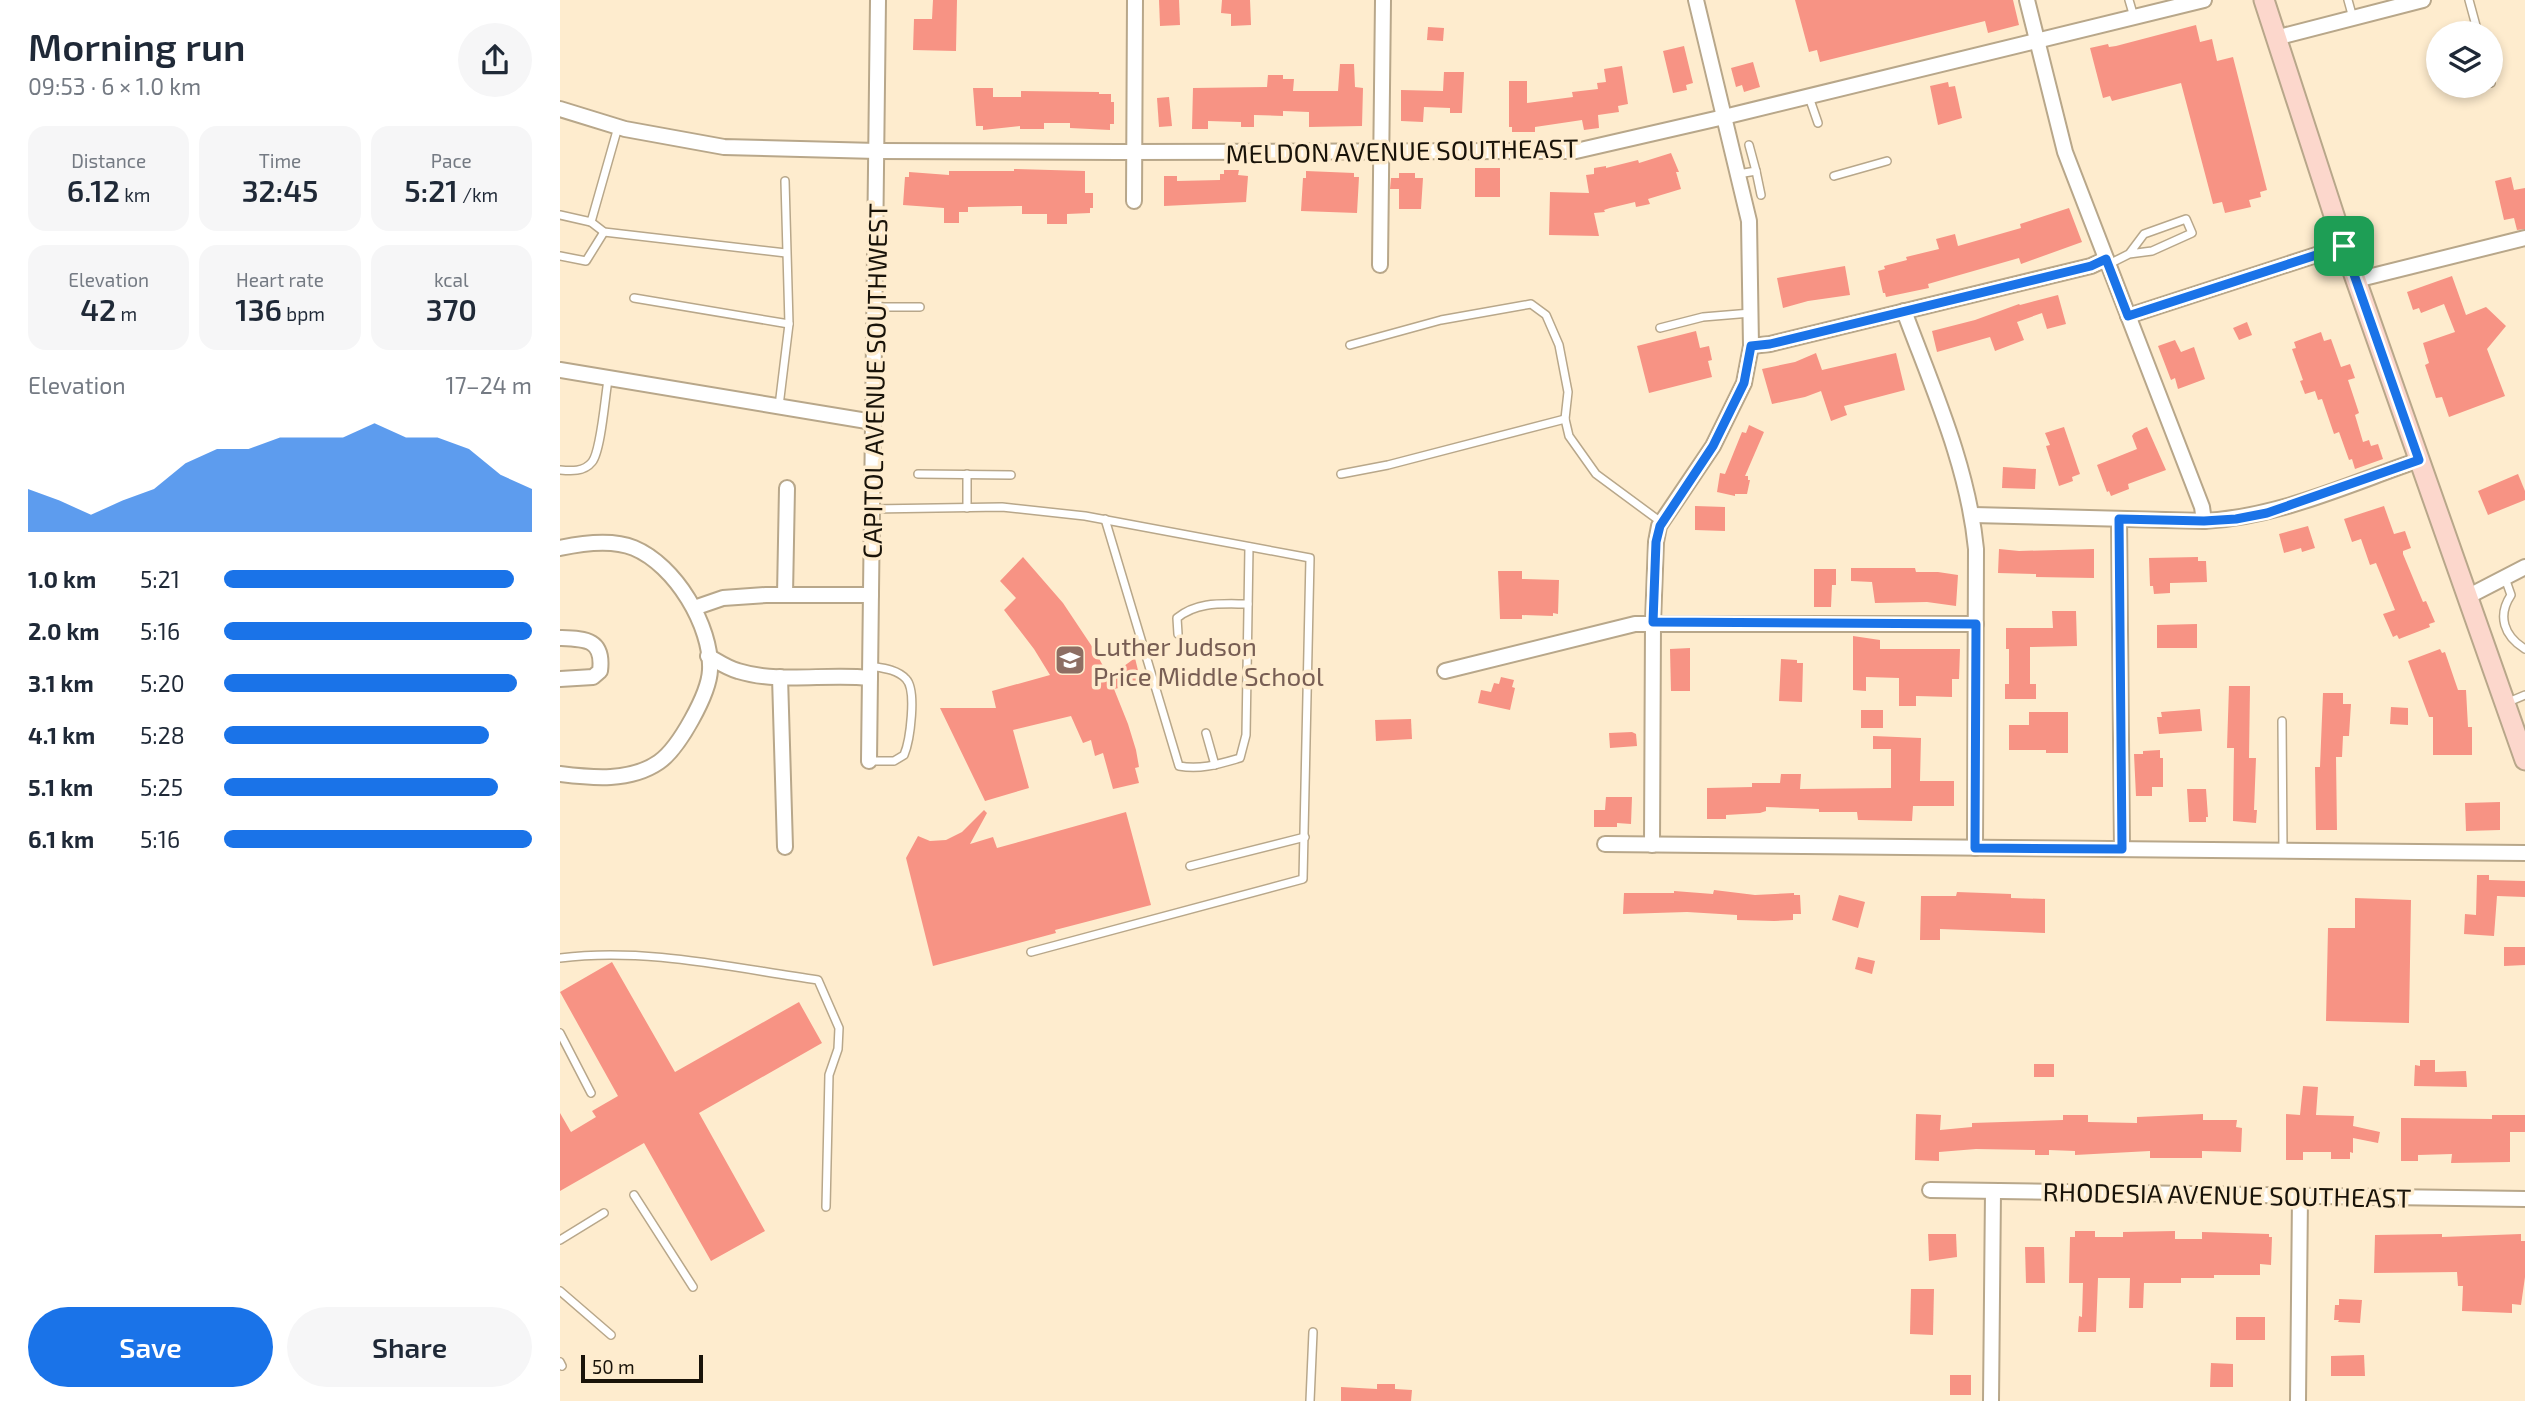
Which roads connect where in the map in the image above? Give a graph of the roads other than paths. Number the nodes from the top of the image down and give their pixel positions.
1 (878, 0) edge
2 (1135, 0) edge
3 (1383, 0) edge
4 (1696, 0) edge
5 (2027, 0) edge
6 (2129, 0) edge
7 (2203, 0) edge
8 (2264, 0) edge
9 (2348, 0) edge
10 (2423, 0) edge
11 (2469, 0) edge
12 (2399, 3) edge
13 (2133, 17) junction
14 (2353, 18) junction
15 (2475, 21) edge
16 (2275, 38) junction
17 (2037, 41) junction
18 (1809, 96) junction
19 (560, 109) edge
20 (1724, 117) junction
21 (1818, 123) dead end
22 (618, 127) junction
23 (1749, 145) dead end
24 (877, 151) junction
25 (1133, 152) junction
26 (1381, 153) junction
27 (1887, 161) dead end
28 (1756, 171) junction
29 (1738, 174) junction
30 (1834, 176) dead end
31 (785, 181) dead end
32 (1761, 195) dead end
33 (1134, 201) dead end
34 (560, 215) edge
35 (591, 222) junction
36 (604, 232) junction
37 (2525, 238) edge
38 (2344, 246) junction
39 (786, 253) junction
40 (2129, 254) junction
41 (560, 256) edge
42 (2107, 262) junction
43 (1380, 265) dead end
44 (2356, 280) junction
45 (634, 298) dead end
46 (874, 307) junction
47 (920, 307) dead end
48 (1905, 311) junction
49 (1751, 313) junction
50 (2128, 316) junction
51 (789, 324) junction
52 (1660, 328) dead end
53 (1350, 345) dead end
54 (1751, 346) junction
55 (560, 370) edge
56 (608, 380) junction
57 (779, 407) junction
58 (1565, 419) junction
59 (873, 422) junction
60 (2419, 460) junction
61 (560, 470) edge
62 (918, 474) dead end
63 (967, 474) junction
64 (1341, 474) dead end
65 (1011, 475) dead end
66 (787, 488) dead end
67 (967, 508) junction
68 (872, 509) junction
69 (1973, 515) junction
70 (1105, 519) junction
71 (2119, 519) junction
72 (2204, 521) junction
73 (1662, 522) junction
74 (1249, 547) junction
75 (560, 548) edge
76 (2525, 567) edge
77 (2505, 577) junction
78 (871, 594) junction
79 (785, 595) junction
80 (2467, 597) junction
81 (1248, 604) junction
82 (694, 608) junction
83 (1653, 622) junction
84 (1976, 624) junction
85 (1178, 634) dead end
86 (560, 638) edge
87 (2525, 649) edge
88 (708, 656) junction
89 (1445, 671) dead end
90 (870, 672) junction
91 (780, 677) junction
92 (560, 679) edge
93 (2525, 695) edge
94 (2505, 704) junction
95 (2282, 721) dead end
96 (1206, 733) dead end
97 (2525, 760) edge
98 (869, 761) joint
99 (1215, 765) junction
100 (560, 774) edge
101 (1305, 837) junction
102 (1605, 844) dead end
103 (1652, 845) junction
104 (785, 847) dead end
105 (1975, 848) junction
106 (2122, 849) junction
107 (2283, 851) junction
108 (2525, 853) edge
109 (1190, 866) dead end
110 (1031, 953) dead end
111 (560, 958) edge
112 (560, 1033) edge
113 (591, 1093) dead end
114 (1930, 1190) dead end
115 (1993, 1191) junction
116 (634, 1195) dead end
117 (2300, 1196) junction
118 (2525, 1199) edge
119 (826, 1207) dead end
120 (604, 1213) dead end
121 (560, 1240) edge
122 (693, 1287) dead end
123 (560, 1291) edge
124 (1313, 1332) dead end
125 (611, 1335) dead end
126 (1310, 1401) edge
127 (1991, 1401) edge
128 (2298, 1401) edge

1 - 24 street, CAPITOL AVENUE SOUTHWEST
2 - 25 street
3 - 26 street
4 - 20 street
5 - 17 street
6 - 13 lane
7 - 13 street, MELDON AVENUE SOUTHEAST
8 - 16 main road
9 - 14 lane
10 - 12 street
11 - 15 lane
12 - 14 street
13 - 17 street, MELDON AVENUE SOUTHEAST
14 - 16 street
16 - 38 main road
17 - 18 street, MELDON AVENUE SOUTHEAST
17 - 42 street
18 - 20 street, MELDON AVENUE SOUTHEAST
18 - 21 lane
19 - 22 street, MELDON AVENUE SOUTHEAST
20 - 26 street, MELDON AVENUE SOUTHEAST
20 - 29 street
22 - 24 street, MELDON AVENUE SOUTHEAST
22 - 35 lane
23 - 28 lane
24 - 25 street, MELDON AVENUE SOUTHEAST
24 - 46 street, CAPITOL AVENUE SOUTHWEST
25 - 26 street, MELDON AVENUE SOUTHEAST
25 - 33 street
26 - 43 street
27 - 30 lane
28 - 29 lane
28 - 32 lane
29 - 49 street
31 - 39 lane
34 - 35 lane
35 - 36 lane
36 - 39 lane
36 - 41 lane
37 - 44 street
38 - 44 main road
38 - 50 street
39 - 51 lane
40 - 40 lane
40 - 42 lane
42 - 48 street
42 - 50 street
44 - 60 main road
45 - 51 lane
46 - 47 lane
46 - 59 street, CAPITOL AVENUE SOUTHWEST
48 - 54 street
48 - 69 street
49 - 52 lane
49 - 54 street
50 - 72 street
51 - 57 lane
53 - 58 lane
54 - 73 street
55 - 56 street
56 - 57 street
56 - 61 lane
57 - 59 street
58 - 64 lane
58 - 73 lane
59 - 68 street, CAPITOL AVENUE SOUTHWEST
60 - 72 street
60 - 80 main road
62 - 63 lane
63 - 65 lane
63 - 67 lane
66 - 79 street
67 - 68 lane
67 - 70 lane
68 - 78 street, CAPITOL AVENUE SOUTHWEST
69 - 71 street
69 - 84 street
70 - 74 lane
70 - 99 lane
71 - 72 street
71 - 106 street
73 - 83 street
74 - 81 lane
74 - 101 lane
75 - 82 street
76 - 77 street
77 - 80 street
77 - 87 lane
78 - 79 street
78 - 90 street, CAPITOL AVENUE SOUTHWEST
79 - 82 street
80 - 94 main road
81 - 85 lane
81 - 99 lane
82 - 88 street
83 - 84 street
83 - 89 street
83 - 103 street
84 - 105 street
86 - 92 street
88 - 91 street
88 - 100 street
90 - 91 street
90 - 98 street, CAPITOL AVENUE SOUTHWEST
90 - 98 lane
91 - 104 street
93 - 94 lane
94 - 97 main road
95 - 107 lane
96 - 99 lane
101 - 109 lane
101 - 110 lane
102 - 103 street
103 - 105 street
105 - 106 street
106 - 107 street
107 - 108 street
111 - 119 lane
112 - 113 lane
114 - 115 street, RHODESIA AVENUE SOUTHEAST
115 - 117 street, RHODESIA AVENUE SOUTHEAST
115 - 127 street
116 - 122 lane
117 - 118 street, RHODESIA AVENUE SOUTHEAST
117 - 128 street
120 - 121 lane
123 - 125 lane
124 - 126 lane

